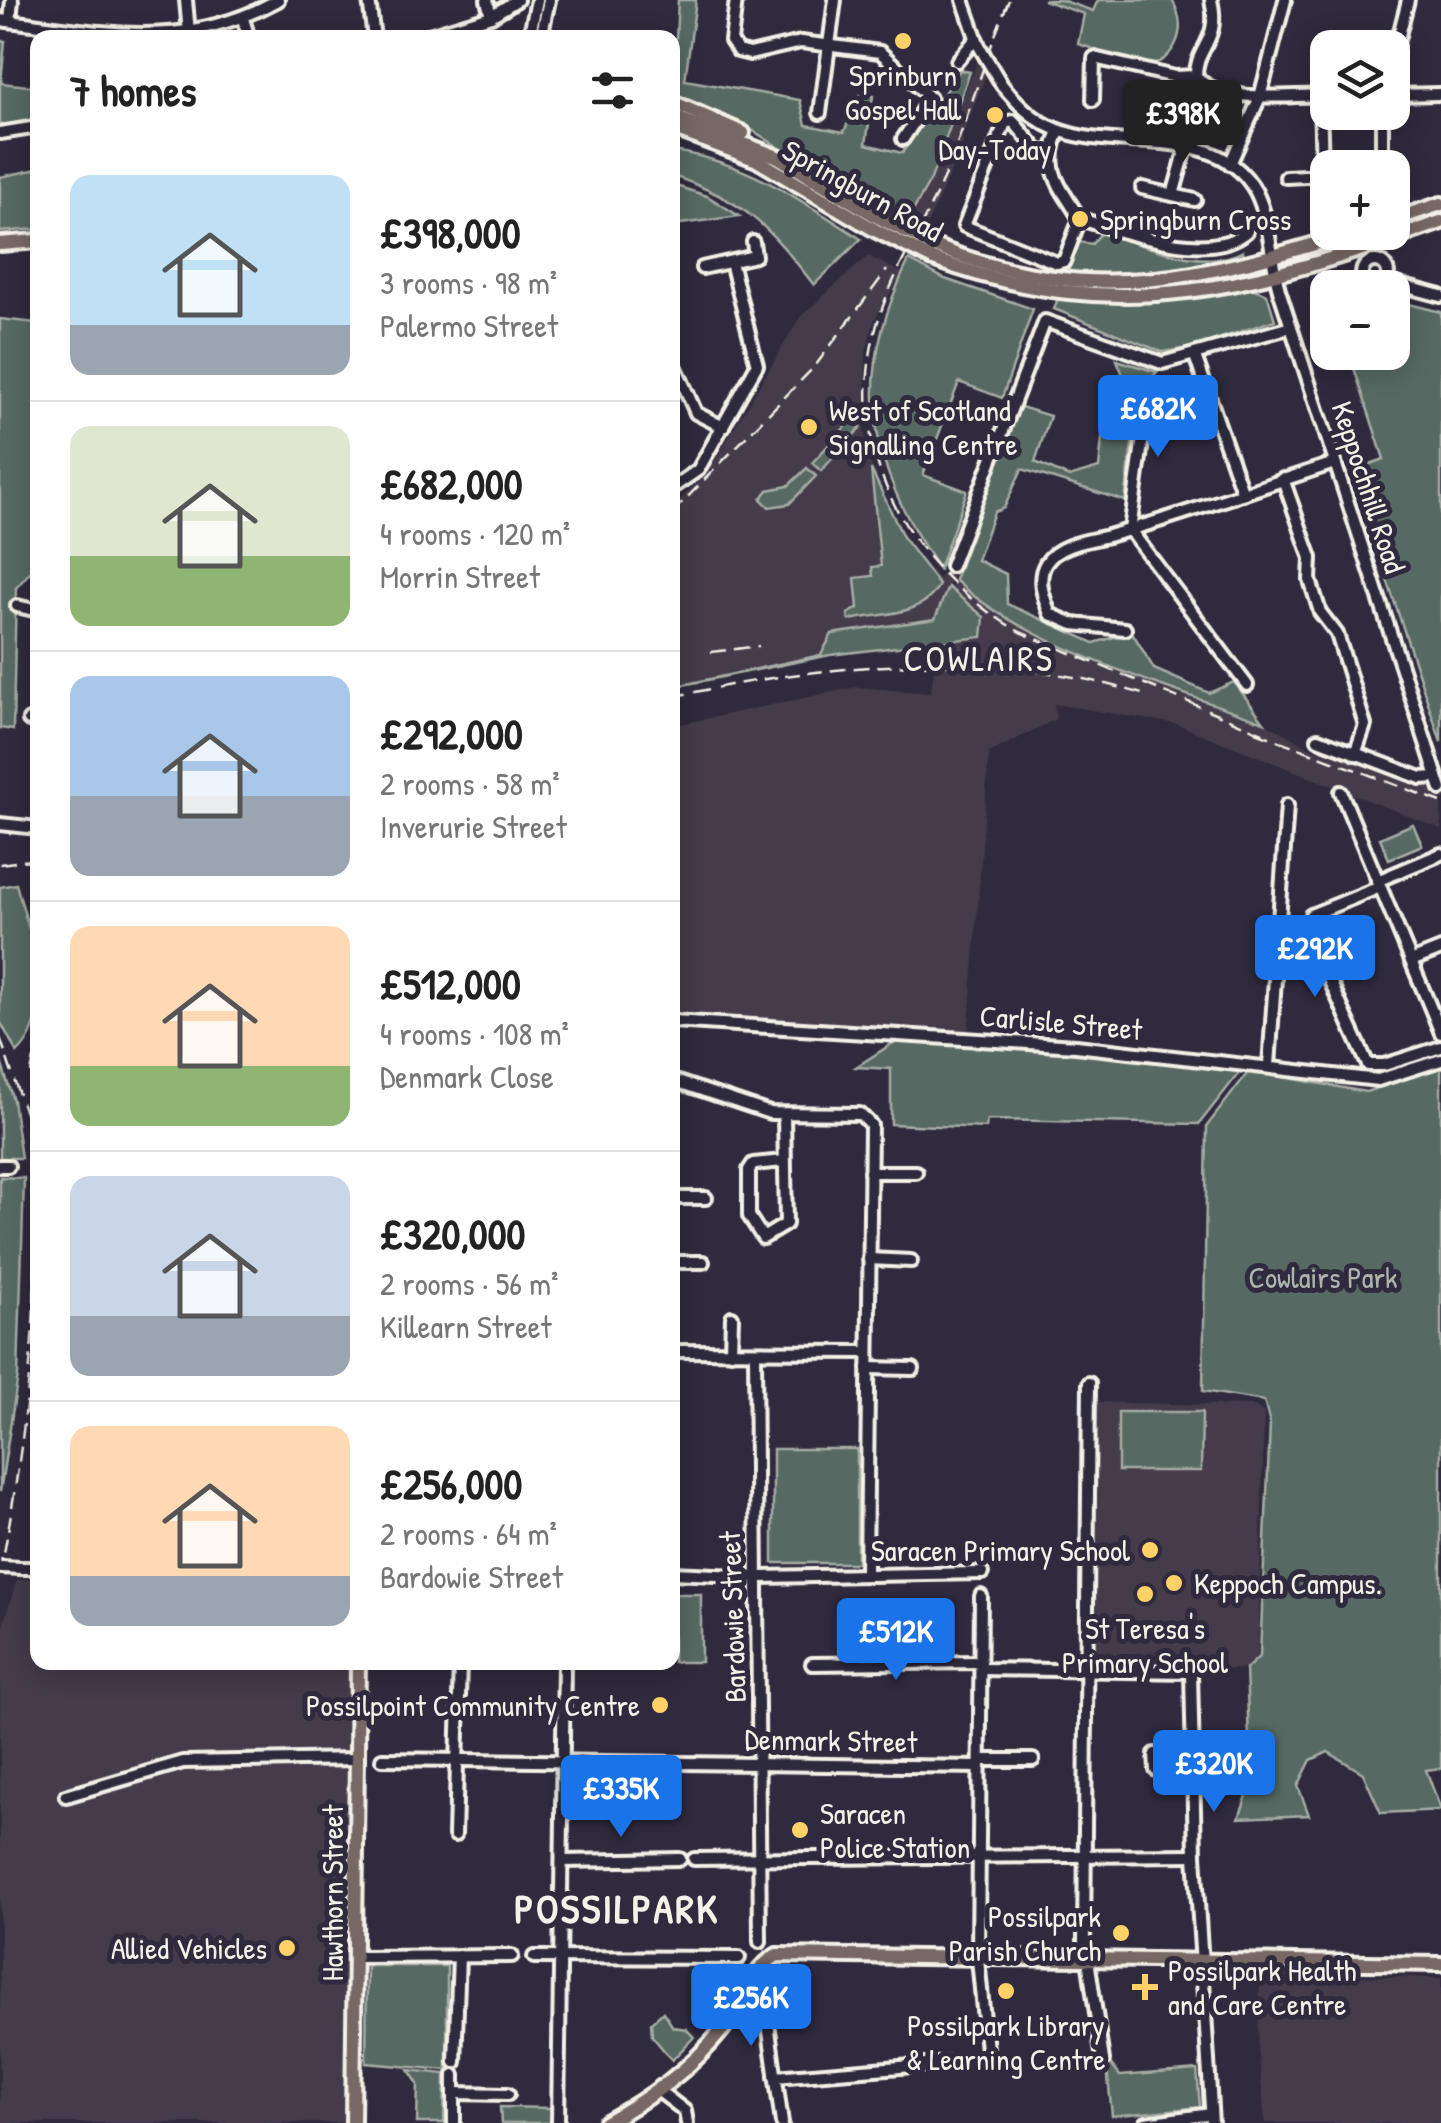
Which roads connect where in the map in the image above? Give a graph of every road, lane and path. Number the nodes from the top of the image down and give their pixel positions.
1 (12, 0) edge
2 (186, 0) edge
3 (278, 0) edge
4 (370, 0) edge
5 (487, 0) edge
6 (518, 0) edge
7 (736, 0) edge
8 (835, 0) edge
9 (963, 0) edge
10 (1210, 0) edge
11 (1408, 0) edge
12 (543, 1) edge
13 (1282, 1) edge
14 (491, 16) junction
15 (242, 19) junction
16 (5, 20) edge
17 (88, 30) edge
18 (190, 30) edge
19 (201, 30) edge
20 (246, 30) edge
21 (373, 30) edge
22 (445, 30) edge
23 (533, 30) edge
24 (541, 30) edge
25 (1400, 30) edge
26 (977, 43) junction
27 (830, 45) junction
28 (957, 61) dead end
29 (1196, 76) junction
30 (1410, 94) edge
31 (1441, 94) edge
32 (1310, 95) edge
33 (1260, 97) junction
34 (1092, 100) dead end
35 (680, 105) edge
36 (820, 113) dead end
37 (680, 119) edge
38 (30, 129) edge
39 (1059, 130) junction
40 (680, 131) edge
41 (0, 133) edge
42 (680, 138) edge
43 (903, 140) dead end
44 (711, 141) junction
45 (1187, 146) junction
46 (1050, 152) junction
47 (778, 157) junction
48 (1230, 164) junction
49 (1310, 176) edge
50 (1286, 177) dead end
51 (1142, 188) dead end
52 (1174, 195) junction
53 (1195, 200) dead end
54 (1441, 204) edge
55 (1410, 214) edge
56 (1080, 219) junction
57 (1441, 222) edge
58 (879, 225) junction
59 (1247, 231) dead end
60 (30, 242) edge
61 (753, 242) dead end
62 (0, 244) edge
63 (1310, 246) edge
64 (1271, 258) junction
65 (732, 262) junction
66 (702, 268) dead end
67 (1274, 273) junction
68 (1061, 288) junction
69 (1410, 288) edge
70 (1441, 296) edge
71 (1291, 327) junction
72 (1194, 356) junction
73 (680, 378) edge
74 (1150, 385) dead end
75 (724, 427) junction
76 (1335, 463) junction
77 (1283, 479) junction
78 (680, 482) edge
79 (1243, 494) junction
80 (1130, 530) junction
81 (951, 566) dead end
82 (17, 606) dead end
83 (30, 608) edge
84 (1125, 629) dead end
85 (1246, 685) dead end
86 (1320, 740) dead end
87 (1355, 754) junction
88 (1437, 777) junction
89 (1441, 789) edge
90 (1341, 792) dead end
91 (1287, 805) dead end
92 (0, 824) edge
93 (30, 827) edge
94 (1441, 854) edge
95 (1378, 884) junction
96 (1441, 949) edge
97 (1412, 961) junction
98 (680, 1021) edge
99 (1441, 1033) edge
100 (1441, 1047) edge
101 (1441, 1060) edge
102 (1269, 1066) junction
103 (680, 1083) edge
104 (784, 1114) junction
105 (784, 1162) junction
106 (870, 1172) junction
107 (916, 1172) dead end
108 (680, 1198) edge
109 (706, 1198) dead end
110 (869, 1259) junction
111 (911, 1260) dead end
112 (680, 1262) edge
113 (703, 1262) dead end
114 (732, 1317) dead end
115 (680, 1351) edge
116 (731, 1352) junction
117 (754, 1352) junction
118 (868, 1352) junction
119 (868, 1368) junction
120 (912, 1369) dead end
121 (1089, 1383) dead end
122 (0, 1567) edge
123 (30, 1568) edge
124 (680, 1573) edge
125 (866, 1573) junction
126 (982, 1573) dead end
127 (760, 1577) junction
128 (981, 1596) dead end
129 (812, 1664) dead end
130 (981, 1666) junction
131 (358, 1670) edge
132 (460, 1670) edge
133 (564, 1670) edge
134 (1087, 1672) junction
135 (1155, 1754) dead end
136 (358, 1759) junction
137 (382, 1759) dead end
138 (457, 1760) junction
139 (1033, 1760) dead end
140 (562, 1762) junction
141 (980, 1763) junction
142 (760, 1764) junction
143 (1193, 1771) junction
144 (66, 1796) dead end
145 (455, 1835) dead end
146 (979, 1854) junction
147 (1084, 1854) junction
148 (1194, 1854) junction
149 (680, 1859) dead end
150 (694, 1859) dead end
151 (762, 1859) junction
152 (563, 1861) junction
153 (1084, 1941) dead end
154 (760, 1942) dead end
155 (459, 1956) junction
156 (512, 1956) dead end
157 (357, 1957) junction
158 (534, 1957) dead end
159 (560, 1957) junction
160 (738, 1958) dead end
161 (978, 1959) junction
162 (1088, 1959) junction
163 (1200, 1959) junction
164 (1441, 1964) edge
165 (767, 2016) dead end
166 (1103, 2060) dead end
167 (454, 2062) dead end
168 (454, 2075) dead end
169 (774, 2077) junction
170 (659, 2091) junction
171 (454, 2094) junction
172 (508, 2094) dead end
173 (1212, 2119) edge
174 (353, 2123) edge
175 (454, 2123) edge
176 (558, 2123) edge
177 (605, 2123) edge
178 (687, 2123) edge
179 (782, 2123) edge
180 (1146, 2123) edge

1 - 16 street
2 - 18 street
3 - 15 street
4 - 21 street
5 - 14 street
6 - 14 street
7 - 27 street
8 - 27 street
9 - 26 street
10 - 29 street
11 - 25 street
12 - 23 street
12 - 24 street
13 - 33 street
14 - 22 street
15 - 19 street
15 - 20 street
16 - 17 street
26 - 28 street
26 - 39 street, bridge
27 - 36 street
27 - 43 street
29 - 33 street
29 - 34 street
30 - 31 street
32 - 33 street
33 - 48 street
35 - 47 main road
37 - 47 main road, Springburn Road
38 - 41 street
39 - 45 street
39 - 46 street
40 - 44 main road, Springburn Road
42 - 44 main road
44 - 58 main road, Springburn Road
45 - 48 street
45 - 52 street
46 - 56 street
46 - 56 street
47 - 58 main road, Springburn Road
48 - 64 street, Keppochhill Road
49 - 50 street
51 - 52 street
52 - 53 street
54 - 55 main road
56 - 59 street
57 - 67 main road, Springburn Road
58 - 68 main road, Springburn Road, bridge
60 - 62 main road
61 - 65 street
63 - 64 main road, Springburn Road
64 - 67 street, Keppochhill Road
64 - 68 main road, Springburn Road
65 - 66 street
65 - 75 street
67 - 68 main road, Springburn Road
67 - 71 street, Keppochhill Road
69 - 70 street
71 - 72 street
71 - 76 street, Keppochhill Road
72 - 79 street
72 - 81 street
73 - 75 street
74 - 80 street
75 - 78 street
76 - 77 street
76 - 88 street, Keppochhill Road
77 - 79 street
77 - 87 street
79 - 80 street
80 - 84 street
80 - 85 street
82 - 83 street
86 - 87 street
87 - 88 street
88 - 89 street, Keppochhill Road
90 - 95 street
91 - 102 street
92 - 93 street
94 - 95 street
95 - 97 street
95 - 100 street
96 - 97 street
97 - 99 street
98 - 102 street, Carlisle Street
101 - 102 street, Carlisle Street
103 - 104 street
104 - 105 street
104 - 106 street
105 - 105 street
106 - 107 street
106 - 110 street
108 - 109 street
110 - 111 street
110 - 118 street
112 - 113 street
114 - 116 street
115 - 116 street
116 - 117 street
117 - 118 street
117 - 127 street, Bardowie Street
118 - 119 street
119 - 120 street
119 - 125 street
121 - 134 street
122 - 123 street, bridge
124 - 127 street
125 - 126 street
125 - 127 street
127 - 142 street, Bardowie Street
128 - 130 street
129 - 130 street
130 - 134 street
130 - 141 street
131 - 136 main road, Hawthorn Street
132 - 138 street
133 - 140 street
134 - 143 street
134 - 147 street
135 - 143 street
136 - 144 street
136 - 157 main road, Hawthorn Street
137 - 138 street, Denmark Street
138 - 140 street, Denmark Street
138 - 145 street
139 - 141 street, Denmark Street
140 - 142 street, Denmark Street
140 - 152 street
141 - 142 street, Denmark Street
141 - 146 street
142 - 151 street, Bardowie Street
143 - 148 street
146 - 147 street
146 - 151 street
146 - 161 street
147 - 148 street
147 - 153 street
148 - 163 street
149 - 152 street
150 - 151 street
151 - 154 street, Bardowie Street
152 - 159 street
155 - 156 street
155 - 157 street
155 - 167 street
157 - 174 main road, Hawthorn Street
158 - 159 street
159 - 160 street
159 - 176 street
161 - 162 main road
161 - 169 street
161 - 170 main road
162 - 163 main road
162 - 166 street
163 - 164 main road
163 - 173 street
165 - 169 street
168 - 171 street
169 - 179 street
170 - 177 main road
170 - 178 street
171 - 172 street
171 - 175 street
173 - 180 street

